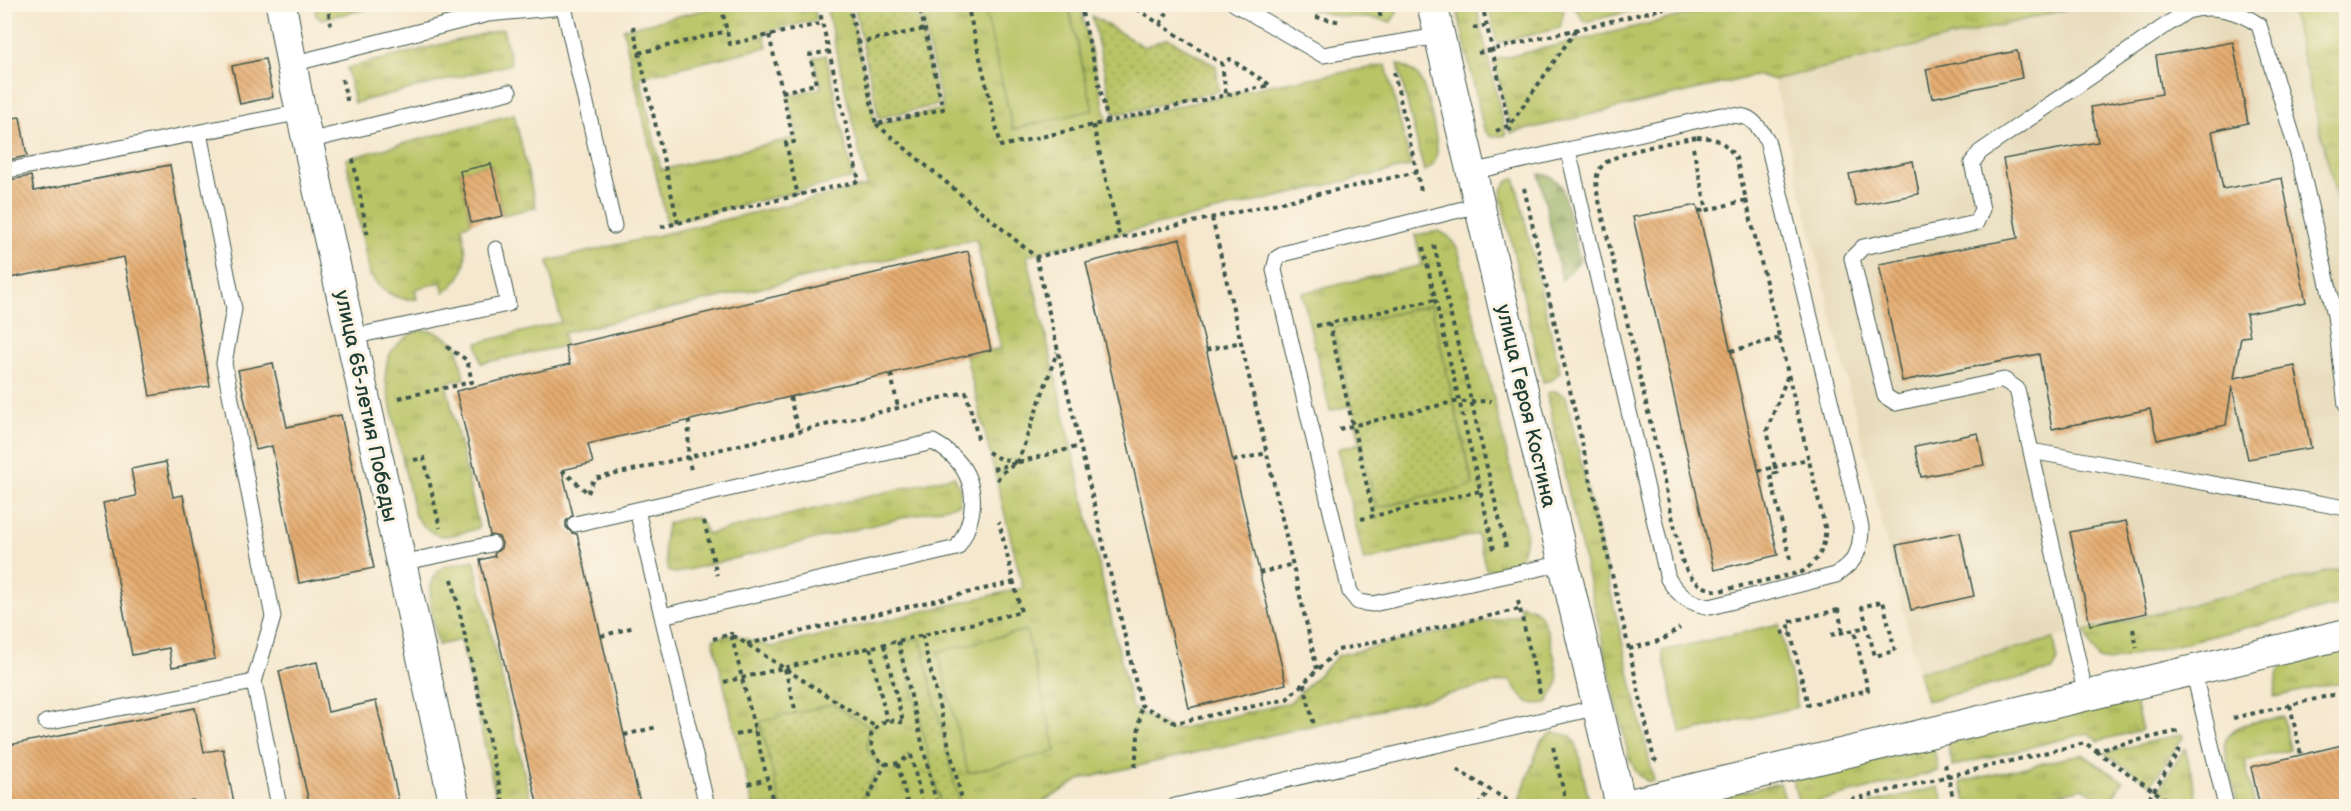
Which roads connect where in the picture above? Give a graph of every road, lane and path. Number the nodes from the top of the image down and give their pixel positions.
1 (281, 4) edge
2 (327, 4) edge
3 (818, 4) edge
4 (849, 4) edge
5 (920, 4) edge
6 (967, 4) edge
7 (1080, 4) edge
8 (1129, 4) edge
9 (1235, 4) edge
10 (1377, 4) edge
11 (1432, 4) edge
12 (1482, 4) edge
13 (1682, 4) edge
14 (569, 6) edge
15 (721, 6) edge
16 (1667, 6) edge
17 (1168, 11) dead end
18 (1310, 15) dead end
19 (823, 23) junction
20 (1382, 23) junction
21 (1160, 24) junction
22 (633, 26) dead end
23 (925, 29) junction
24 (1576, 29) junction
25 (727, 31) junction
26 (769, 35) junction
27 (1439, 36) junction
28 (857, 43) junction
29 (1387, 45) junction
30 (1492, 49) junction
31 (829, 51) junction
32 (336, 53) junction
33 (639, 53) junction
34 (292, 64) junction
35 (1222, 64) junction
36 (509, 92) dead end
37 (782, 92) junction
38 (1227, 95) junction
39 (302, 112) junction
40 (1108, 122) junction
41 (876, 124) junction
42 (1093, 125) junction
43 (1510, 125) junction
44 (347, 132) junction
45 (199, 133) junction
46 (1690, 138) junction
47 (308, 141) junction
48 (1568, 150) junction
49 (1518, 162) junction
50 (4, 171) edge
51 (1417, 172) junction
52 (1471, 172) junction
53 (798, 196) junction
54 (1747, 200) junction
55 (1479, 205) junction
56 (1707, 210) junction
57 (1699, 211) dead end
58 (1212, 218) junction
59 (1428, 218) junction
60 (678, 223) junction
61 (614, 226) dead end
62 (661, 227) dead end
63 (1120, 239) junction
64 (369, 242) dead end
65 (495, 249) dead end
66 (1036, 257) junction
67 (1436, 300) junction
68 (1329, 323) junction
69 (412, 324) junction
70 (1310, 327) dead end
71 (351, 337) junction
72 (1780, 338) junction
73 (1241, 342) junction
74 (1206, 350) dead end
75 (1058, 351) junction
76 (1731, 351) dead end
77 (891, 374) dead end
78 (1789, 374) junction
79 (397, 387) dead end
80 (790, 397) dead end
81 (399, 398) junction
82 (1471, 401) junction
83 (1494, 401) dead end
84 (1459, 402) junction
85 (2346, 405) edge
86 (898, 408) junction
87 (401, 409) dead end
88 (689, 420) dead end
89 (1352, 426) junction
90 (1334, 430) dead end
91 (798, 432) junction
92 (1080, 446) junction
93 (410, 450) dead end
94 (2031, 451) junction
95 (1267, 453) junction
96 (688, 457) junction
97 (1808, 459) junction
98 (1233, 461) dead end
99 (1018, 462) junction
100 (1775, 467) junction
101 (562, 470) dead end
102 (986, 470) dead end
103 (1758, 471) dead end
104 (994, 487) dead end
105 (1480, 491) junction
106 (588, 493) junction
107 (698, 496) junction
108 (2346, 508) edge
109 (637, 510) junction
110 (997, 516) dead end
111 (1374, 516) junction
112 (1355, 520) dead end
113 (575, 524) joint
114 (492, 544) dead end
115 (446, 553) junction
116 (401, 563) junction
117 (1564, 563) junction
118 (1293, 564) junction
119 (1260, 573) dead end
120 (1512, 574) junction
121 (1793, 574) junction
122 (1014, 582) junction
123 (723, 602) junction
124 (1520, 609) junction
125 (1838, 610) dead end
126 (662, 615) junction
127 (632, 616) dead end
128 (1867, 627) junction
129 (1854, 630) junction
130 (1791, 631) junction
131 (1780, 633) dead end
132 (731, 634) junction
133 (2346, 634) edge
134 (922, 635) junction
135 (600, 636) dead end
136 (1832, 636) dead end
137 (713, 639) dead end
138 (898, 641) junction
139 (747, 644) junction
140 (884, 645) junction
141 (870, 648) junction
142 (785, 668) junction
143 (1317, 669) junction
144 (2193, 670) junction
145 (742, 678) junction
146 (254, 682) junction
147 (724, 682) dead end
148 (1304, 683) junction
149 (2346, 692) edge
150 (2086, 696) junction
151 (1141, 705) junction
152 (2290, 705) junction
153 (1598, 707) junction
154 (796, 713) dead end
155 (655, 716) dead end
156 (1546, 719) junction
157 (887, 721) junction
158 (46, 722) dead end
159 (2206, 724) junction
160 (1314, 725) dead end
161 (657, 727) junction
162 (876, 727) junction
163 (755, 730) junction
164 (1936, 731) junction
165 (624, 735) dead end
166 (736, 735) dead end
167 (660, 738) dead end
168 (2183, 744) dead end
169 (2096, 750) junction
170 (2301, 755) dead end
171 (886, 763) junction
172 (898, 764) junction
173 (1663, 766) dead end
174 (1135, 767) dead end
175 (1948, 777) junction
176 (767, 779) junction
177 (748, 784) dead end
178 (1489, 789) dead end
179 (2154, 790) junction
180 (1862, 797) junction
181 (1621, 806) edge
182 (279, 807) edge
183 (455, 807) edge
184 (504, 807) edge
185 (707, 807) edge
186 (774, 807) edge
187 (864, 807) edge
188 (908, 807) edge
189 (923, 807) edge
190 (937, 807) edge
191 (951, 807) edge
192 (1175, 807) edge
193 (1479, 807) edge
194 (1567, 807) edge
195 (1825, 807) edge
196 (1864, 807) edge
197 (1956, 807) edge
198 (2144, 807) edge
199 (2160, 807) edge
200 (2226, 807) edge

1 - 34 street, улица 65-летия Победы
2 - 32 path
3 - 19 path
4 - 28 path
5 - 23 path
6 - 42 path
7 - 40 path
8 - 21 path
9 - 29 lane
10 - 20 path
11 - 27 street, улица Героя Костина
12 - 30 path
13 - 16 path
14 - 32 lane
14 - 61 lane
15 - 25 path
16 - 24 path
17 - 21 path
18 - 20 path
19 - 26 path
19 - 31 path
20 - 29 path
21 - 35 path
22 - 33 path
23 - 28 path
23 - 41 path
24 - 30 path
24 - 43 path
25 - 26 path
25 - 33 path
26 - 37 path
27 - 29 lane
27 - 52 street, улица Героя Костина
28 - 41 path
29 - 51 path
30 - 43 path
31 - 37 path
31 - 53 path
32 - 34 lane
32 - 44 path
33 - 60 path
34 - 39 street, улица 65-летия Победы
35 - 38 path
35 - 38 path
36 - 44 lane
37 - 53 path
38 - 40 path
39 - 45 lane
39 - 47 street, улица 65-летия Победы
40 - 42 path
41 - 66 path
42 - 63 path
43 - 49 path
44 - 47 lane
44 - 64 path
45 - 50 lane
45 - 146 lane
46 - 54 path
46 - 56 path
46 - 121 path
47 - 71 street, улица 65-летия Победы
48 - 48 lane
48 - 49 lane
49 - 52 lane
49 - 173 path
51 - 58 path
51 - 59 path
52 - 55 street, улица Героя Костина
53 - 60 path
54 - 56 path
54 - 72 path
55 - 59 lane
55 - 117 street, улица Героя Костина
56 - 57 path
58 - 63 path
58 - 73 path
59 - 67 path
59 - 82 path
59 - 120 lane
60 - 62 path
63 - 66 path
65 - 69 lane
66 - 75 path
67 - 68 path
67 - 84 path
68 - 70 path
68 - 89 path
69 - 71 lane
69 - 81 path
71 - 116 street, улица 65-летия Победы
72 - 76 path
72 - 78 path
73 - 74 path
73 - 95 path
75 - 92 path
75 - 99 path
77 - 86 path
78 - 97 path
78 - 100 path
79 - 81 path
80 - 91 path
81 - 87 path
82 - 83 path
82 - 84 path
82 - 120 path
84 - 89 path
84 - 105 path
85 - 94 lane
86 - 91 path
86 - 99 path
88 - 96 path
89 - 90 path
89 - 111 path
91 - 96 path
92 - 99 path
92 - 151 path
93 - 115 path
94 - 108 lane
94 - 150 lane
95 - 98 path
95 - 118 path
96 - 106 path
96 - 107 path
97 - 100 path
97 - 121 path
99 - 102 path
99 - 104 path
100 - 103 path
100 - 121 path
101 - 106 path
105 - 111 path
105 - 120 path
106 - 113 path
107 - 109 lane
107 - 123 path
107 - 123 lane
109 - 113 lane
109 - 126 lane
110 - 122 path
111 - 112 path
114 - 115 lane
115 - 116 lane
115 - 184 path
116 - 183 street, улица 65-летия Победы
117 - 120 lane
117 - 153 street, улица Героя Костина
118 - 119 path
118 - 143 path
120 - 124 path
122 - 134 path
122 - 139 path
123 - 126 lane
123 - 132 path
124 - 143 path
124 - 156 path
125 - 130 path
126 - 185 lane
127 - 135 path
128 - 128 path
128 - 129 path
129 - 130 path
129 - 136 path
130 - 131 path
132 - 137 path
132 - 139 path
132 - 145 path
133 - 144 street
134 - 138 path
134 - 191 path
138 - 140 path
138 - 190 path
139 - 142 path
140 - 141 path
140 - 157 path
141 - 142 path
141 - 157 path
142 - 145 path
142 - 154 path
142 - 162 path
143 - 148 path
144 - 150 street
144 - 159 lane
145 - 147 path
145 - 163 path
146 - 158 lane
146 - 182 lane
148 - 151 path
148 - 160 path
149 - 152 path
150 - 164 street
151 - 174 path
152 - 159 path
152 - 170 path
153 - 156 lane
153 - 181 street, улица Героя Костина
155 - 161 path
156 - 192 lane
156 - 194 path
157 - 162 path
159 - 169 path
159 - 200 lane
161 - 165 path
161 - 167 path
162 - 171 path
163 - 166 path
163 - 176 path
164 - 175 path
164 - 181 street
168 - 179 path
169 - 175 path
169 - 179 path
171 - 172 path
171 - 187 path
172 - 188 path
172 - 189 path
175 - 180 path
175 - 197 path
176 - 177 path
176 - 186 path
178 - 193 path
179 - 198 path
179 - 199 path
180 - 195 path
180 - 196 path

